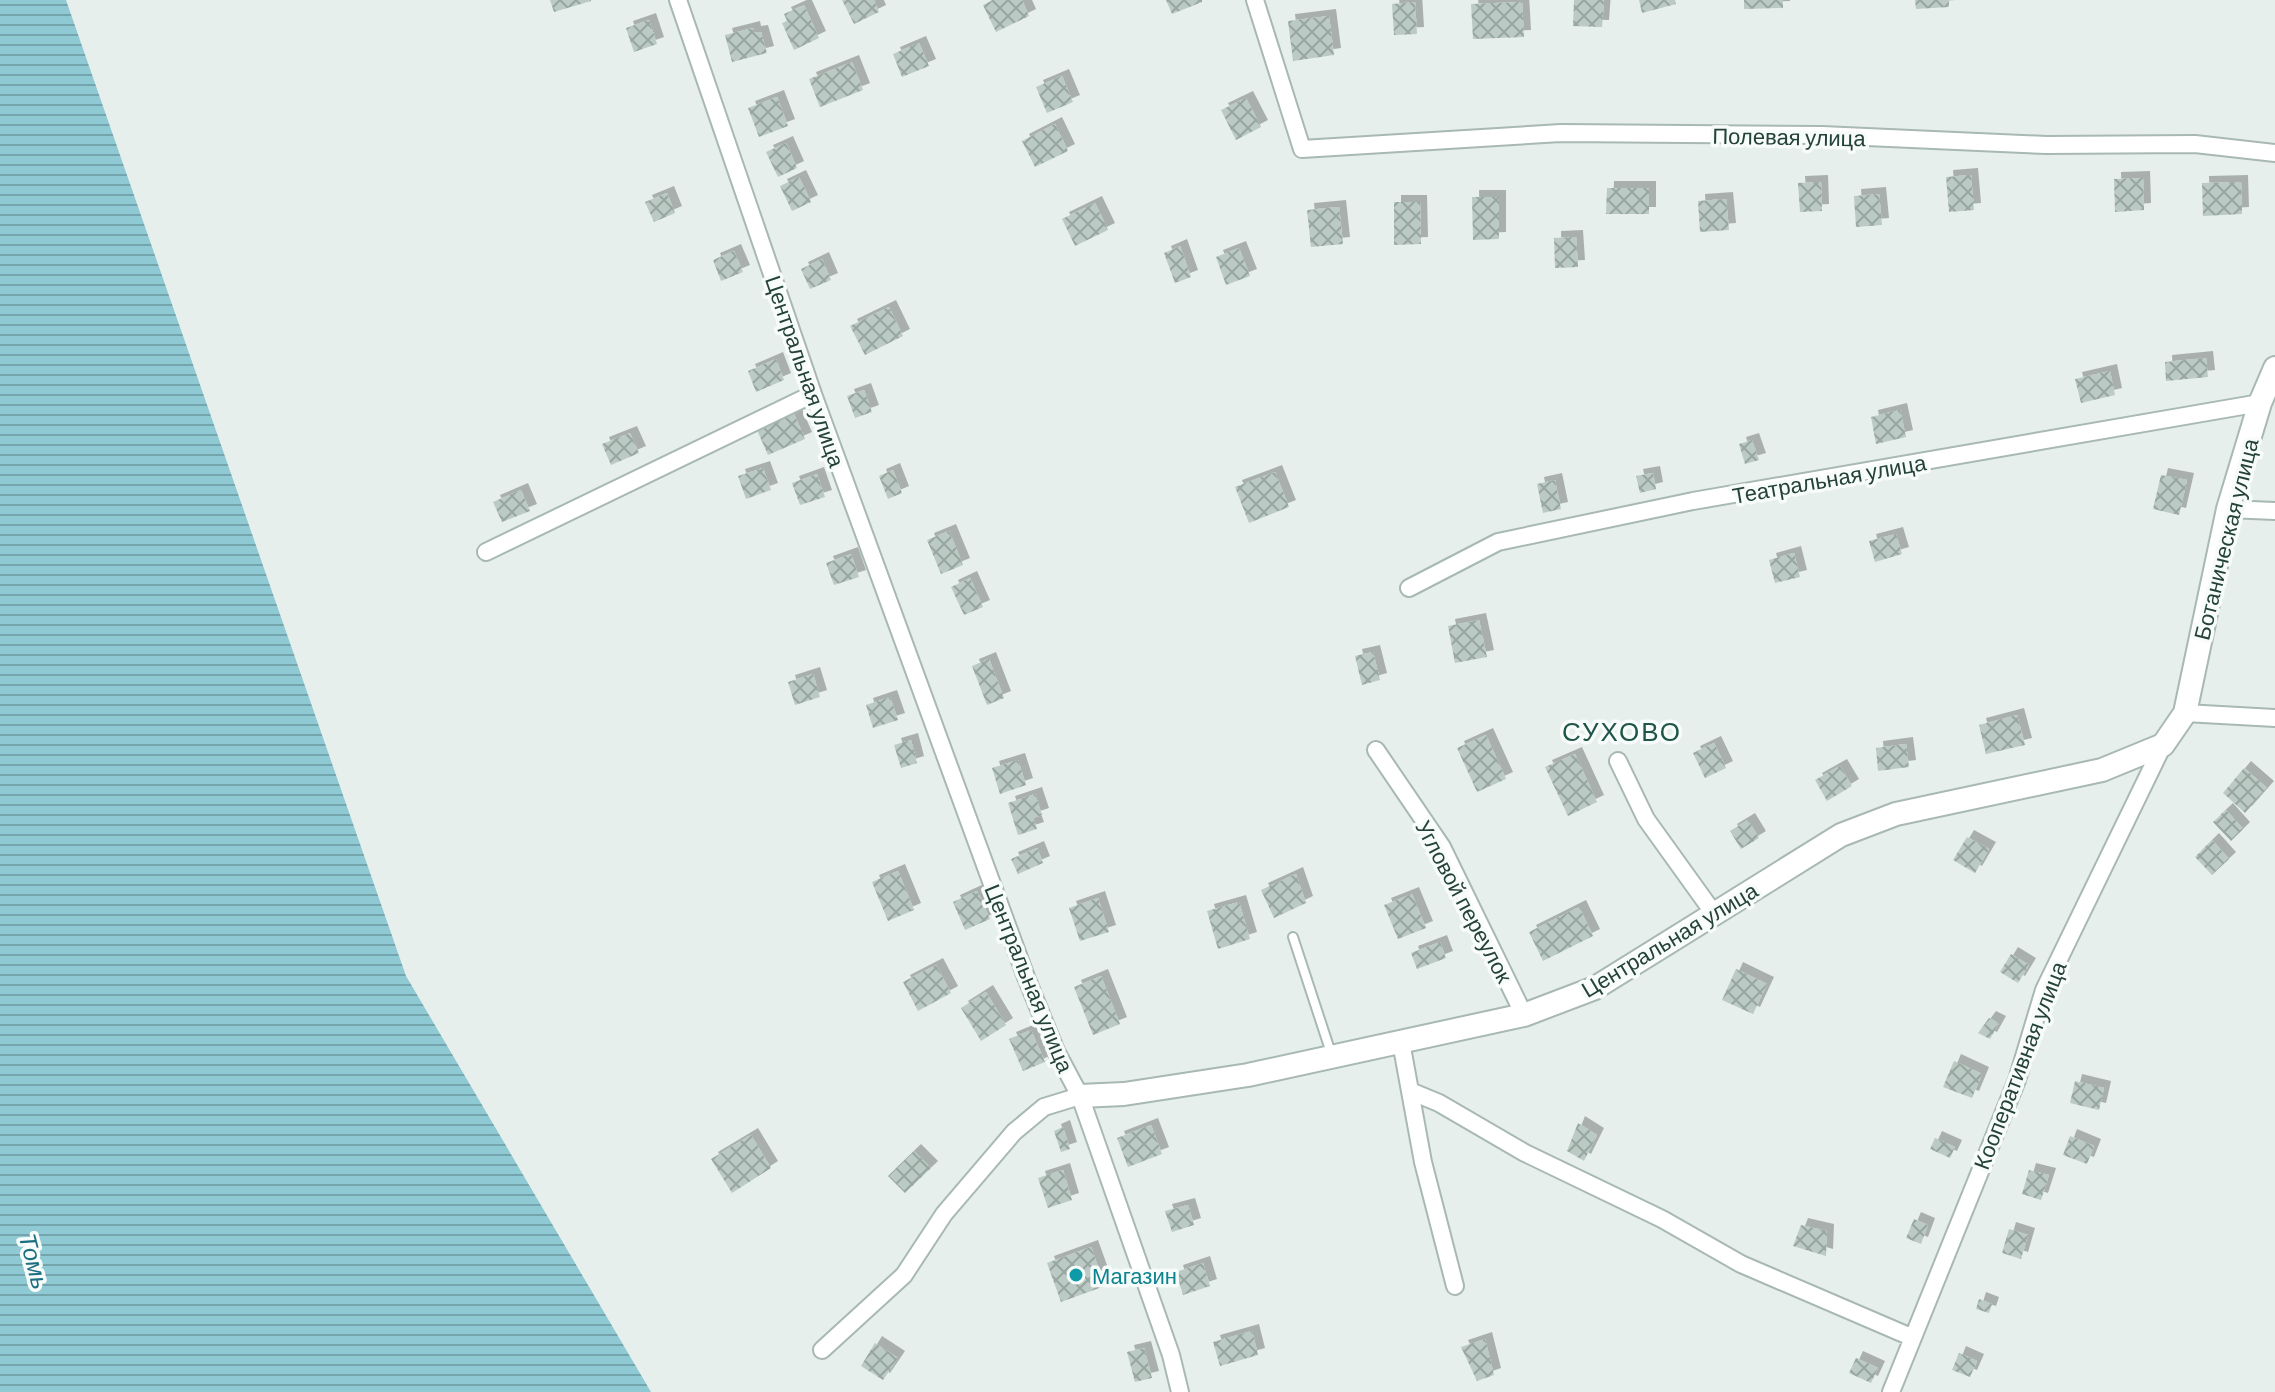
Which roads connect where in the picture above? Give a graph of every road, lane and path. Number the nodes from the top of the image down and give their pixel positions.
1 (678, 0) edge
2 (1255, 0) edge
3 (2275, 153) edge
4 (2275, 368) edge
5 (813, 394) junction
6 (2260, 403) junction
7 (2228, 509) junction
8 (2275, 511) edge
9 (486, 552) dead end
10 (1409, 588) dead end
11 (2185, 713) junction
12 (2275, 718) edge
13 (2163, 745) junction
14 (1376, 750) dead end
15 (1618, 761) dead end
16 (1715, 915) junction
17 (1293, 937) dead end
18 (1524, 1015) junction
19 (1401, 1042) junction
20 (1332, 1057) junction
21 (1410, 1091) junction
22 (1080, 1096) junction
23 (1455, 1286) dead end
24 (1911, 1337) junction
25 (822, 1350) dead end
26 (1180, 1392) edge
27 (1891, 1392) edge

1 - 5 street, Центральная улица
2 - 3 street, Полевая улица
4 - 6 street, Ботаническая улица
5 - 9 street
5 - 22 street, Центральная улица
6 - 7 street, Ботаническая улица
6 - 10 street, Театральная улица
7 - 8 street
7 - 11 street, Ботаническая улица
11 - 12 street
11 - 13 street, Ботаническая улица
13 - 16 street, Центральная улица
13 - 24 street, Кооперативная улица
14 - 18 street, Угловой переулок
15 - 16 street
16 - 18 street, Центральная улица
17 - 20 lane
18 - 19 street, Центральная улица
19 - 20 street, Центральная улица
19 - 21 street
20 - 22 street, Центральная улица
21 - 23 street
21 - 24 street
22 - 25 street
22 - 26 street
24 - 27 street, Кооперативная улица

